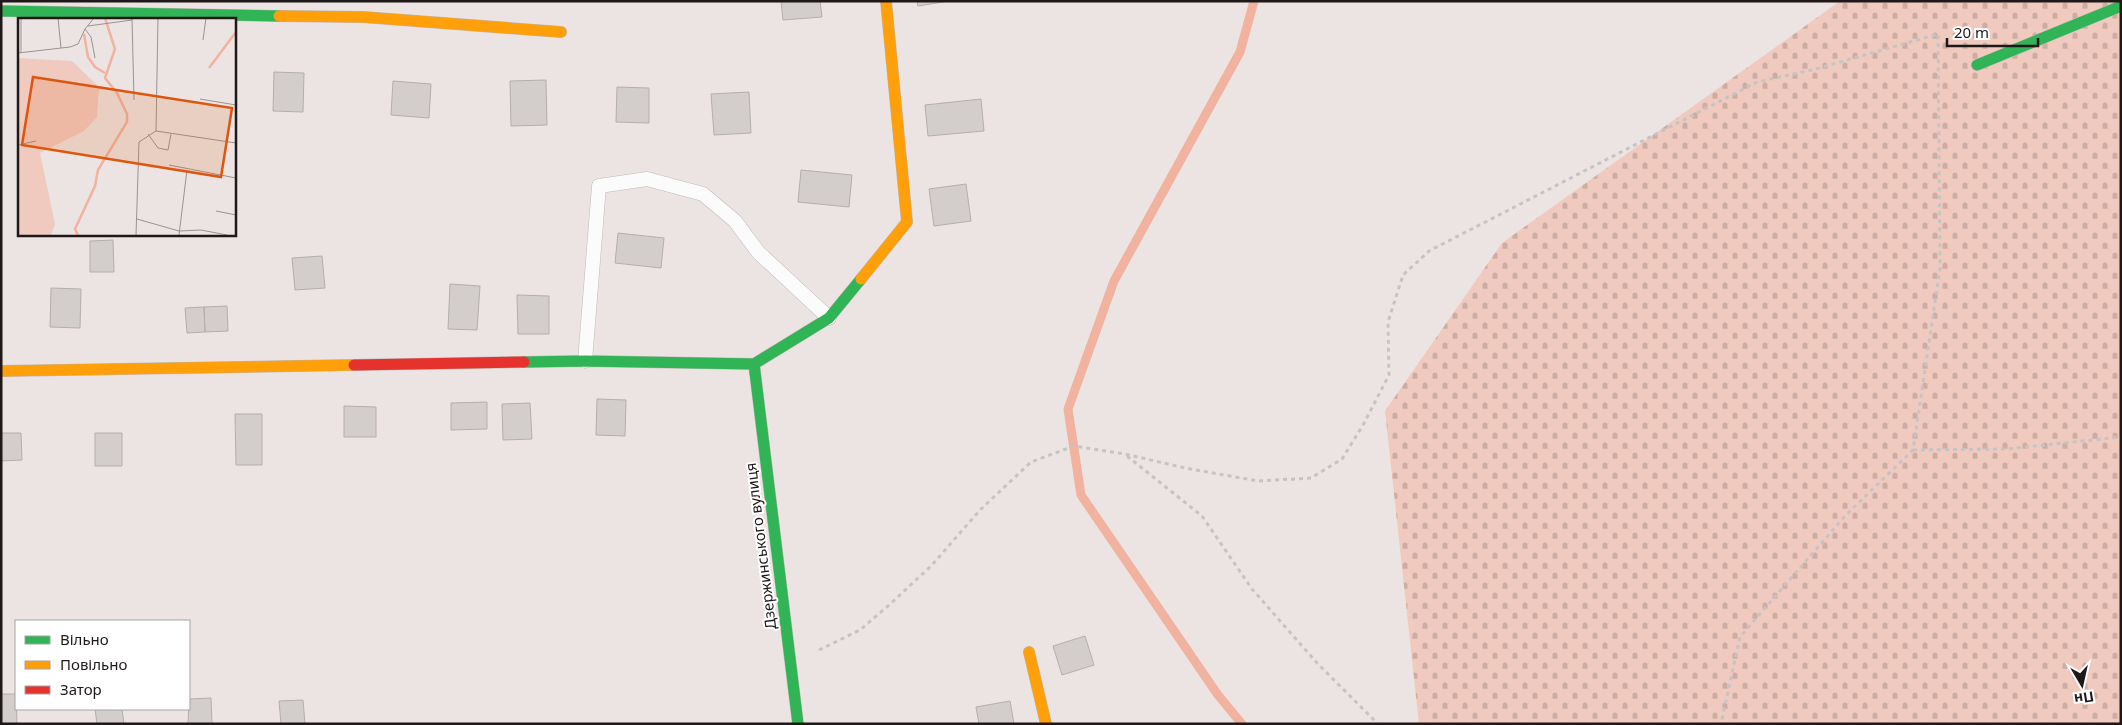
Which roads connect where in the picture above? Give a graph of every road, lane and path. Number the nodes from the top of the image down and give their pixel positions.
1 (886, 1) edge
2 (2121, 6) edge
3 (1, 11) edge
4 (561, 32) dead end
5 (1977, 65) dead end
6 (829, 318) junction
7 (585, 361) junction
8 (754, 364) junction
9 (1, 371) edge
10 (2121, 437) edge
11 (1913, 450) junction
12 (1125, 454) junction
13 (1029, 652) dead end
14 (790, 664) junction
15 (798, 724) edge
16 (1046, 724) edge
17 (1378, 724) edge
18 (1721, 724) edge

1 - 6 street
2 - 5 street
3 - 4 street
6 - 7 lane
6 - 8 street
7 - 8 street
7 - 9 street
8 - 14 street, Дзержинського вулиця
10 - 11 path
11 - 12 path
11 - 18 path
12 - 14 path
12 - 17 path
13 - 16 street
14 - 15 street, Дзержинського вулиця

